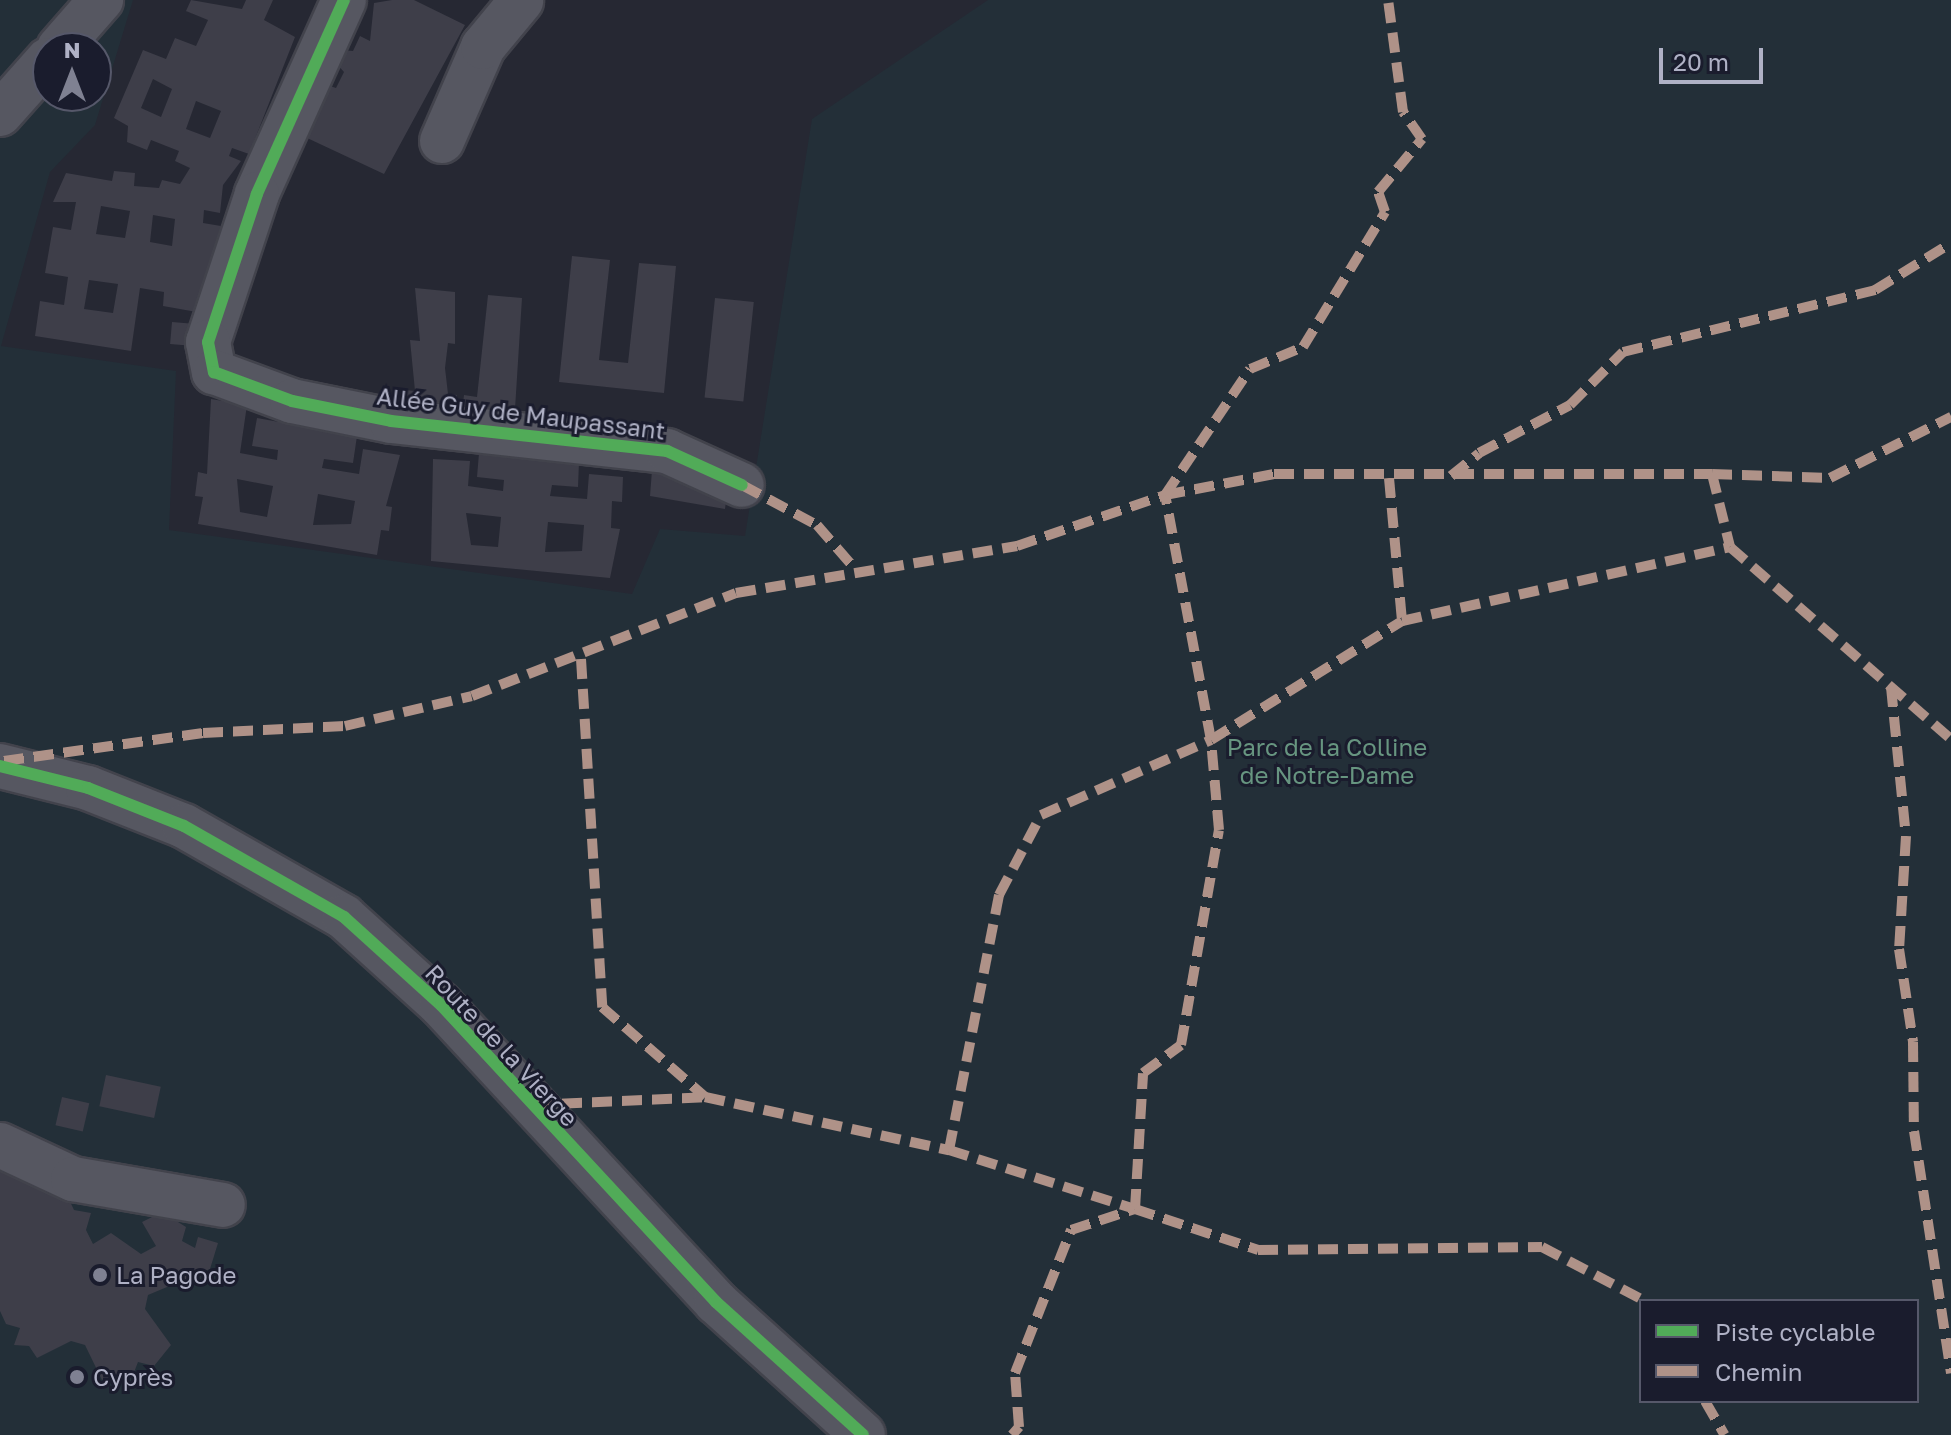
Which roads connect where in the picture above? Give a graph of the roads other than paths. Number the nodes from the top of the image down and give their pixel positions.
1 (101, 0) edge
2 (344, 0) edge
3 (519, 0) edge
4 (73, 32) edge
5 (32, 78) edge
6 (0, 114) edge
7 (442, 141) dead end
8 (742, 485) dead end
9 (0, 766) edge
10 (0, 1145) edge
11 (223, 1205) dead end
12 (863, 1435) edge

1 - 4 street
2 - 8 street, Allée Guy de Maupassant
3 - 7 street
5 - 6 street
9 - 12 street, Route de la Vierge
10 - 11 street

